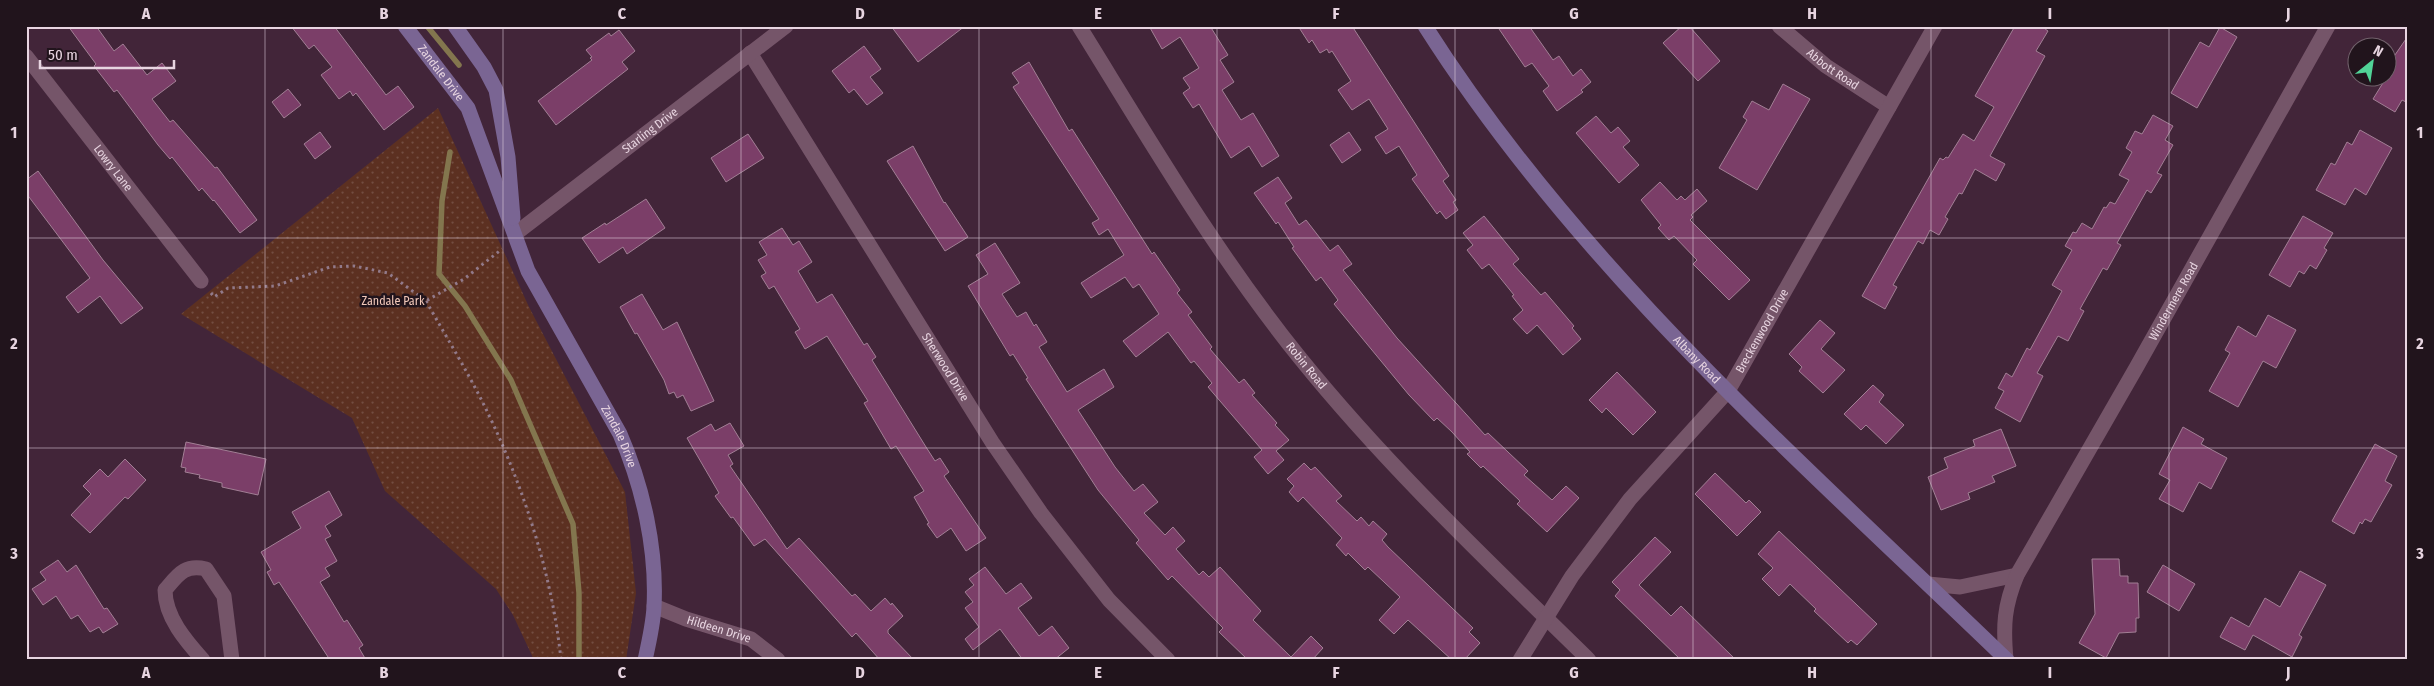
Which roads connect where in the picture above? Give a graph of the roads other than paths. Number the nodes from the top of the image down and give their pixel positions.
1 (404, 26) edge
2 (455, 26) edge
3 (786, 26) edge
4 (1079, 26) edge
5 (1425, 26) edge
6 (1779, 26) edge
7 (1934, 26) edge
8 (2328, 26) edge
9 (750, 53) junction
10 (26, 56) edge
11 (1889, 107) junction
12 (515, 234) junction
13 (201, 281) road end
14 (1728, 391) junction
15 (2017, 575) junction
16 (1928, 584) junction
17 (654, 606) junction
18 (1545, 617) junction
19 (2007, 659) edge
20 (204, 660) edge
21 (232, 660) edge
22 (645, 660) edge
23 (778, 660) edge
24 (1168, 660) edge
25 (1520, 660) edge
26 (1589, 660) edge

1 - 12 street, Zandale Drive
2 - 12 street, Zandale Drive
3 - 9 street, Starling Drive
4 - 18 street, Robin Road
5 - 14 street, Albany Road
6 - 11 street, Abbott Road
7 - 11 street, Breckenwood Drive
8 - 15 street, Windermere Road
9 - 12 street, Starling Drive
9 - 24 street, Sherwood Drive
10 - 13 street, Lowry Lane
11 - 14 street, Breckenwood Drive
12 - 17 street, Zandale Drive
14 - 16 street, Albany Road
14 - 18 street, Breckenwood Drive
15 - 16 street
15 - 19 street, Windermere Road
16 - 19 street, Albany Road
17 - 22 street, Zandale Drive
17 - 23 street, Hildeen Drive
18 - 25 street, Breckenwood Drive
18 - 26 street, Robin Road
20 - 21 street

